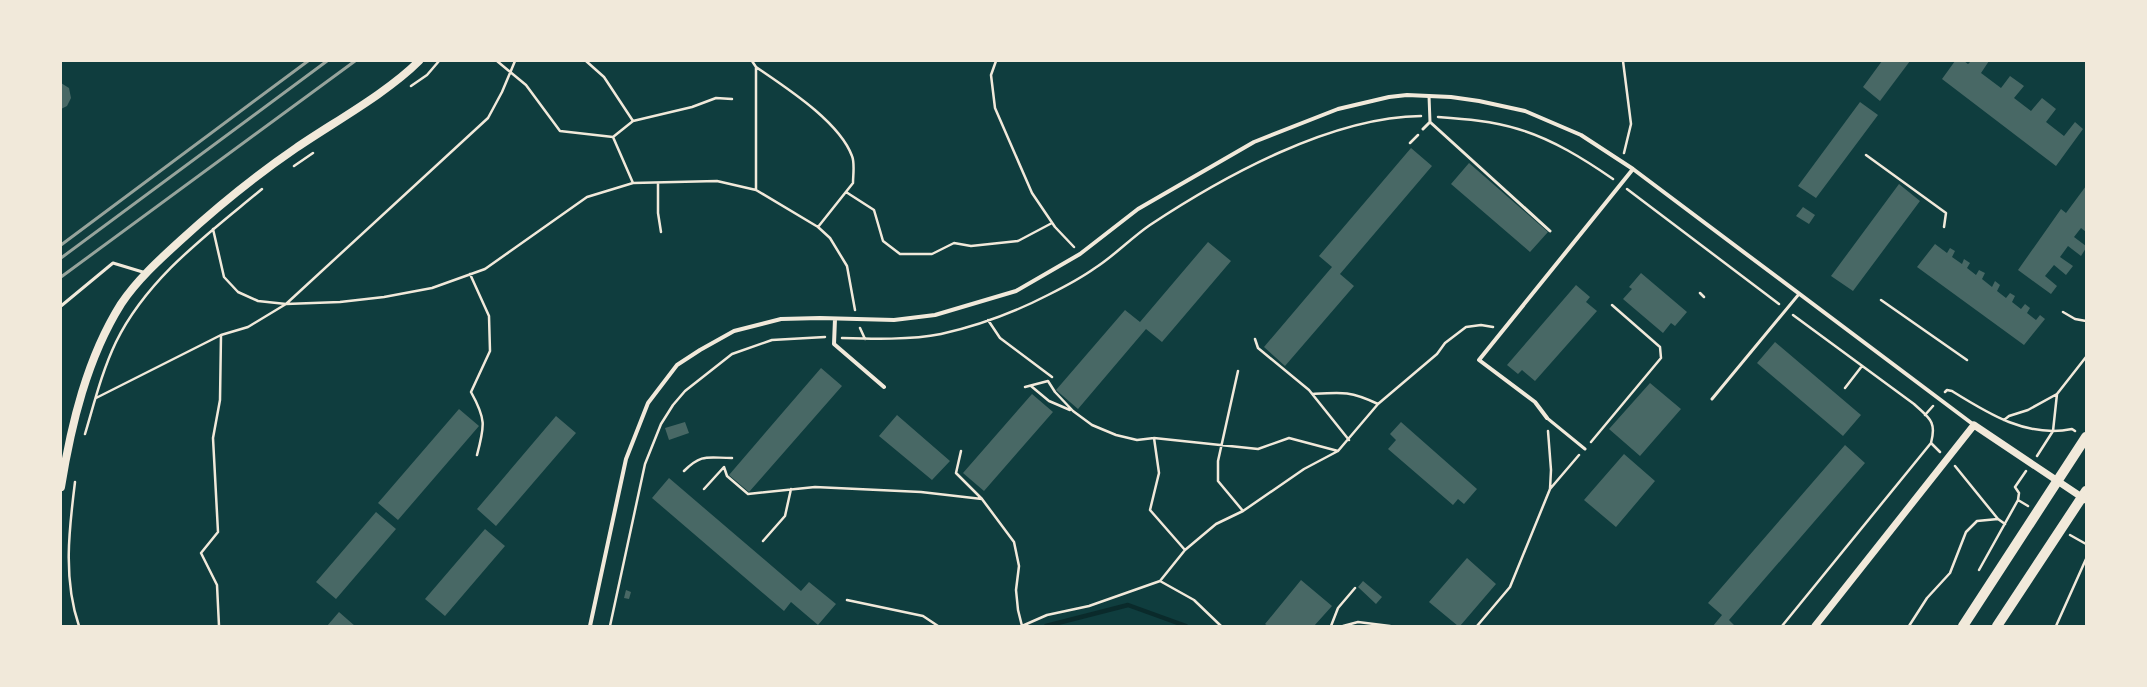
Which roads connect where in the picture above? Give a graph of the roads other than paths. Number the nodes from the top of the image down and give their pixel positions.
1 (419, 61) edge
2 (1429, 96) junction
3 (1430, 122) junction
4 (1423, 128) dead end
5 (1633, 169) junction
6 (1550, 231) dead end
7 (147, 273) junction
8 (1799, 294) junction
9 (61, 306) edge
10 (835, 319) junction
11 (884, 387) dead end
12 (1712, 399) dead end
13 (1547, 418) joint
14 (1974, 425) junction
15 (2086, 437) edge
16 (1585, 449) road end
17 (2057, 481) junction
18 (61, 487) edge
19 (2085, 496) edge
20 (590, 626) edge
21 (1815, 626) edge
22 (1962, 626) edge
23 (1997, 626) edge

1 - 7 main road
2 - 3 lane
2 - 5 street
2 - 10 street
3 - 4 lane
3 - 6 lane
5 - 8 street
5 - 13 street
7 - 9 lane
7 - 18 main road
8 - 12 lane
8 - 14 street
10 - 11 street
10 - 20 street
13 - 16 lane
14 - 17 street
14 - 21 street
15 - 17 main road
17 - 19 street
17 - 22 main road
19 - 23 main road

